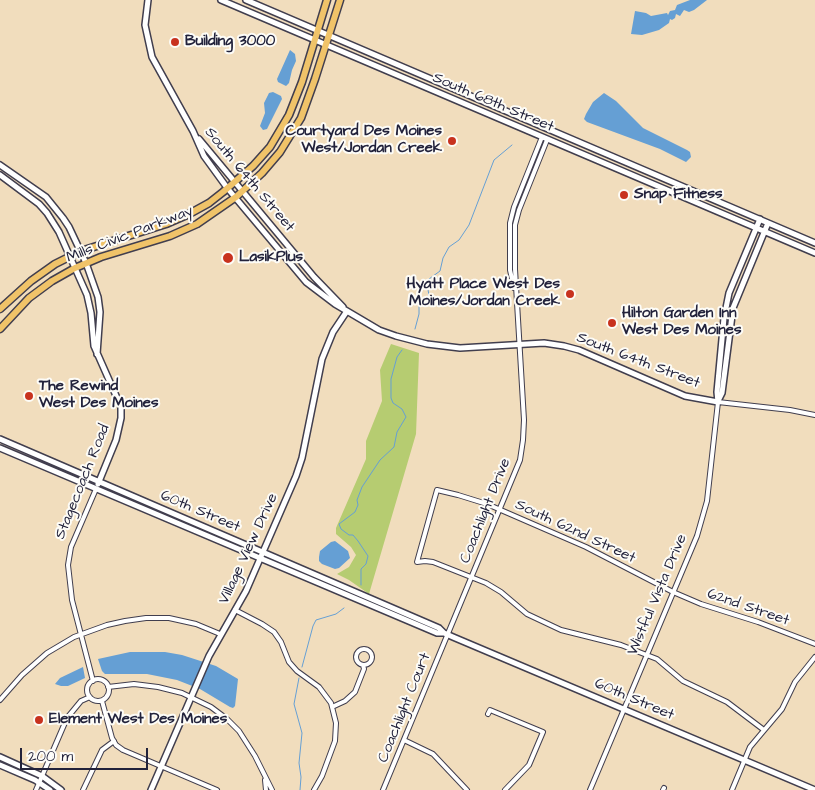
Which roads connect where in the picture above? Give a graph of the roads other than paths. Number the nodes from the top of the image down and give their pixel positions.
1 (148, 0) edge
2 (221, 0) edge
3 (246, 0) edge
4 (327, 0) edge
5 (340, 0) edge
6 (318, 31) junction
7 (329, 35) junction
8 (315, 40) junction
9 (326, 45) junction
10 (193, 131) junction
11 (545, 138) junction
12 (0, 165) edge
13 (0, 175) edge
14 (235, 183) junction
15 (228, 188) junction
16 (242, 192) junction
17 (236, 197) junction
18 (760, 219) junction
19 (768, 223) junction
20 (756, 228) junction
21 (765, 231) junction
22 (815, 243) edge
23 (81, 251) junction
24 (815, 253) edge
25 (70, 256) junction
26 (86, 263) junction
27 (75, 268) junction
28 (0, 309) edge
29 (347, 311) junction
30 (0, 329) edge
31 (519, 344) junction
32 (97, 354) junction
33 (718, 402) junction
34 (815, 415) edge
35 (0, 439) edge
36 (0, 448) edge
37 (99, 482) junction
38 (96, 489) junction
39 (500, 510) junction
40 (263, 552) junction
41 (260, 559) junction
42 (471, 577) junction
43 (673, 592) junction
44 (235, 610) junction
45 (220, 634) junction
46 (446, 634) junction
47 (82, 635) junction
48 (815, 644) edge
49 (646, 655) junction
50 (815, 657) edge
51 (363, 665) junction
52 (93, 681) junction
53 (108, 687) junction
54 (190, 696) junction
55 (90, 697) junction
56 (0, 700) edge
57 (102, 701) junction
58 (332, 707) junction
59 (624, 709) junction
60 (488, 714) dead end
61 (764, 730) junction
62 (404, 740) junction
63 (114, 741) junction
64 (0, 757) edge
65 (745, 760) junction
66 (0, 765) edge
67 (160, 766) junction
68 (42, 776) junction
69 (265, 778) junction
70 (39, 782) junction
71 (36, 790) edge
72 (50, 790) edge
73 (61, 790) edge
74 (83, 790) edge
75 (150, 790) edge
76 (217, 790) edge
77 (266, 790) edge
78 (272, 790) edge
79 (314, 790) edge
80 (383, 790) edge
81 (467, 790) edge
82 (505, 790) edge
83 (590, 790) edge
84 (732, 790) edge
85 (815, 790) edge

1 - 10 street, South 64th Street
2 - 8 street, South 68th Street
3 - 6 street, South 68th Street
4 - 6 main road, Mills Civic Parkway
5 - 7 main road, Mills Civic Parkway
6 - 7 street, South 68th Street
6 - 8 main road, Mills Civic Parkway
7 - 9 main road, Mills Civic Parkway
7 - 18 street, South 68th Street
8 - 9 street, South 68th Street
8 - 14 main road, Mills Civic Parkway
9 - 11 street, South 68th Street
9 - 16 main road, Mills Civic Parkway
10 - 14 street, South 64th Street
10 - 15 street, South 64th Street
11 - 20 street, South 68th Street
11 - 31 street, Coachlight Drive
12 - 23 street, Stagecoach Road
13 - 25 street, Stagecoach Road
14 - 15 main road, Mills Civic Parkway
14 - 16 street, South 64th Street
15 - 17 street, South 64th Street
15 - 23 main road, Mills Civic Parkway
16 - 17 main road, Mills Civic Parkway
16 - 29 street, South 64th Street
17 - 26 main road, Mills Civic Parkway
17 - 29 street, South 64th Street
18 - 19 street, South 68th Street
18 - 20 street, Wistful Vista Drive
19 - 21 street, Wistful Vista Drive
19 - 22 street, South 68th Street
20 - 21 street, South 68th Street
20 - 33 street, Wistful Vista Drive
21 - 24 street, South 68th Street
21 - 33 street, Wistful Vista Drive
23 - 25 main road, Mills Civic Parkway
23 - 26 street, Stagecoach Road
25 - 27 street, Stagecoach Road
25 - 28 main road, Mills Civic Parkway
26 - 27 main road, Mills Civic Parkway
26 - 32 street, Stagecoach Road
27 - 30 main road, Mills Civic Parkway
27 - 32 street, Stagecoach Road
29 - 31 street, South 64th Street
29 - 40 street, Village View Drive
31 - 33 street, South 64th Street
31 - 39 street, Coachlight Drive
32 - 37 street, Stagecoach Road
33 - 34 street
33 - 43 street, Wistful Vista Drive
35 - 37 street, 60th Street
36 - 38 street, 60th Street
37 - 38 street, Stagecoach Road
37 - 40 street, 60th Street
38 - 41 street, 60th Street
38 - 47 street, Stagecoach Road
39 - 42 street, Coachlight Drive
39 - 42 street, South 62nd Street
39 - 43 street, South 62nd Street
40 - 41 street, Village View Drive
40 - 46 street, 60th Street
41 - 44 street, Village View Drive
41 - 46 street, 60th Street
42 - 46 street, Coachlight Drive
42 - 49 street
43 - 48 street, 62nd Street
43 - 49 street, Wistful Vista Drive
44 - 45 street, Village View Drive
44 - 58 street
45 - 47 street
45 - 54 street, Village View Drive
46 - 59 street, 60th Street
46 - 62 street, Coachlight Court
47 - 52 street, Stagecoach Road
47 - 56 street
49 - 59 street, Wistful Vista Drive
49 - 61 street
50 - 61 street
51 - 51 street
51 - 58 street
52 - 53 street
52 - 55 street
53 - 54 street
53 - 57 street
54 - 67 street, Village View Drive
54 - 69 street
55 - 57 street
55 - 68 street
57 - 63 street
58 - 79 street
59 - 65 street, 60th Street
59 - 83 street, Wistful Vista Drive
60 - 82 street
61 - 65 street
62 - 80 street, Coachlight Court
62 - 81 street
63 - 67 street
63 - 74 street
64 - 68 street
65 - 84 street
65 - 85 street, 60th Street
66 - 70 street
67 - 75 street, Village View Drive
67 - 76 street
68 - 70 street
68 - 73 street
69 - 77 street
69 - 78 street
70 - 71 street
70 - 72 street

